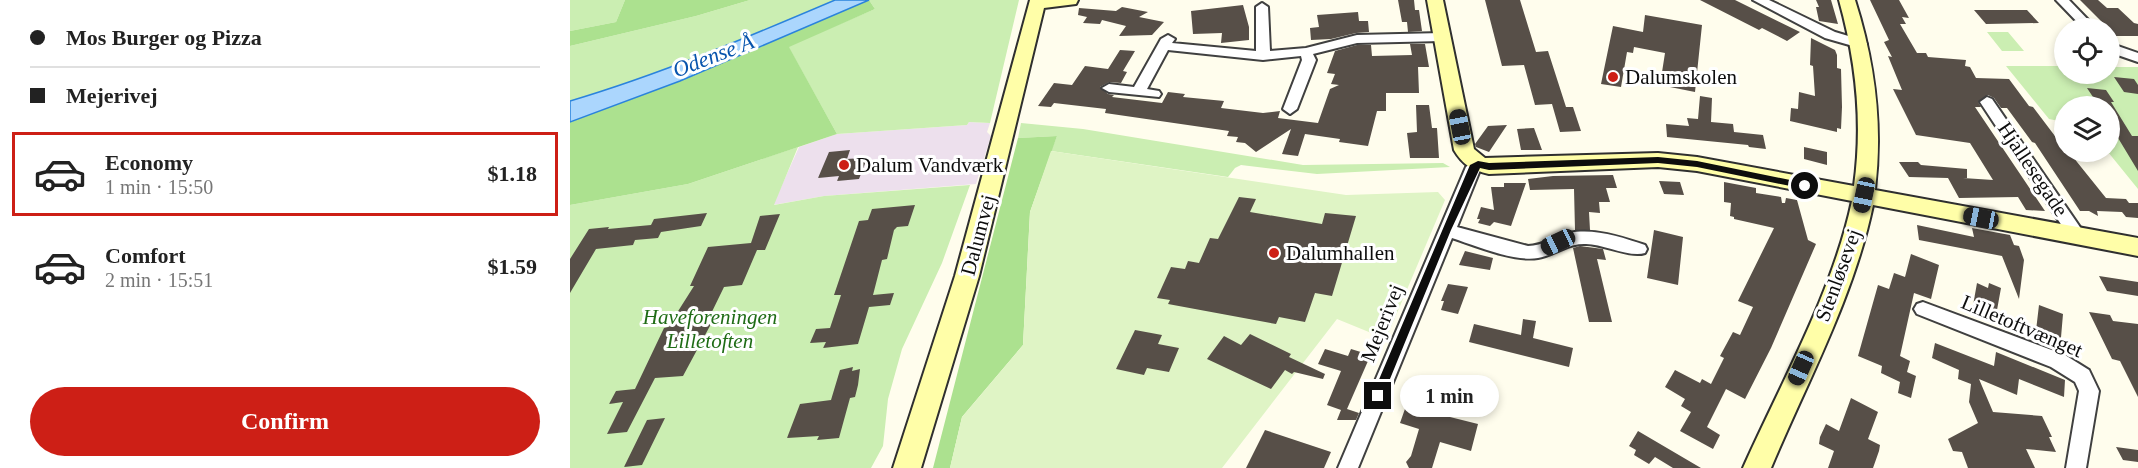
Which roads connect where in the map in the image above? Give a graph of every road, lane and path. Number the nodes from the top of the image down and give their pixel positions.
1 (1070, 0) edge
2 (1435, 0) edge
3 (1759, 0) edge
4 (1847, 0) edge
5 (2062, 0) edge
6 (1038, 2) edge
7 (1262, 7) dead end
8 (2080, 18) edge
9 (1442, 37) junction
10 (1860, 44) junction
11 (2120, 51) edge
12 (1306, 52) junction
13 (1263, 56) junction
14 (2138, 58) edge
15 (1109, 88) dead end
16 (1138, 92) junction
17 (1154, 94) dead end
18 (1987, 102) dead end
19 (1290, 109) dead end
20 (1478, 164) junction
21 (1864, 195) junction
22 (1446, 230) junction
23 (2078, 237) junction
24 (2138, 247) edge
25 (1639, 249) dead end
26 (1923, 309) dead end
27 (907, 468) edge
28 (1348, 468) edge
29 (1757, 468) edge
30 (2076, 468) edge

1 - 6 street
2 - 9 street
3 - 10 street
4 - 10 street, Stenløsevej
5 - 8 street
6 - 27 street, Dalumvej
7 - 13 street
9 - 12 street
9 - 20 street
10 - 21 street, Stenløsevej
11 - 14 street
12 - 13 street
12 - 19 street
13 - 16 street
15 - 16 street
16 - 17 street
18 - 23 street, Hjallesegade
20 - 21 street, Hjallesegade
20 - 22 street, Mejerivej
21 - 23 street, Hjallesegade
21 - 29 street, Stenløsevej
22 - 25 street
22 - 28 street, Mejerivej
23 - 24 street, Hjallesegade
26 - 30 street, Lilletoftvænget

